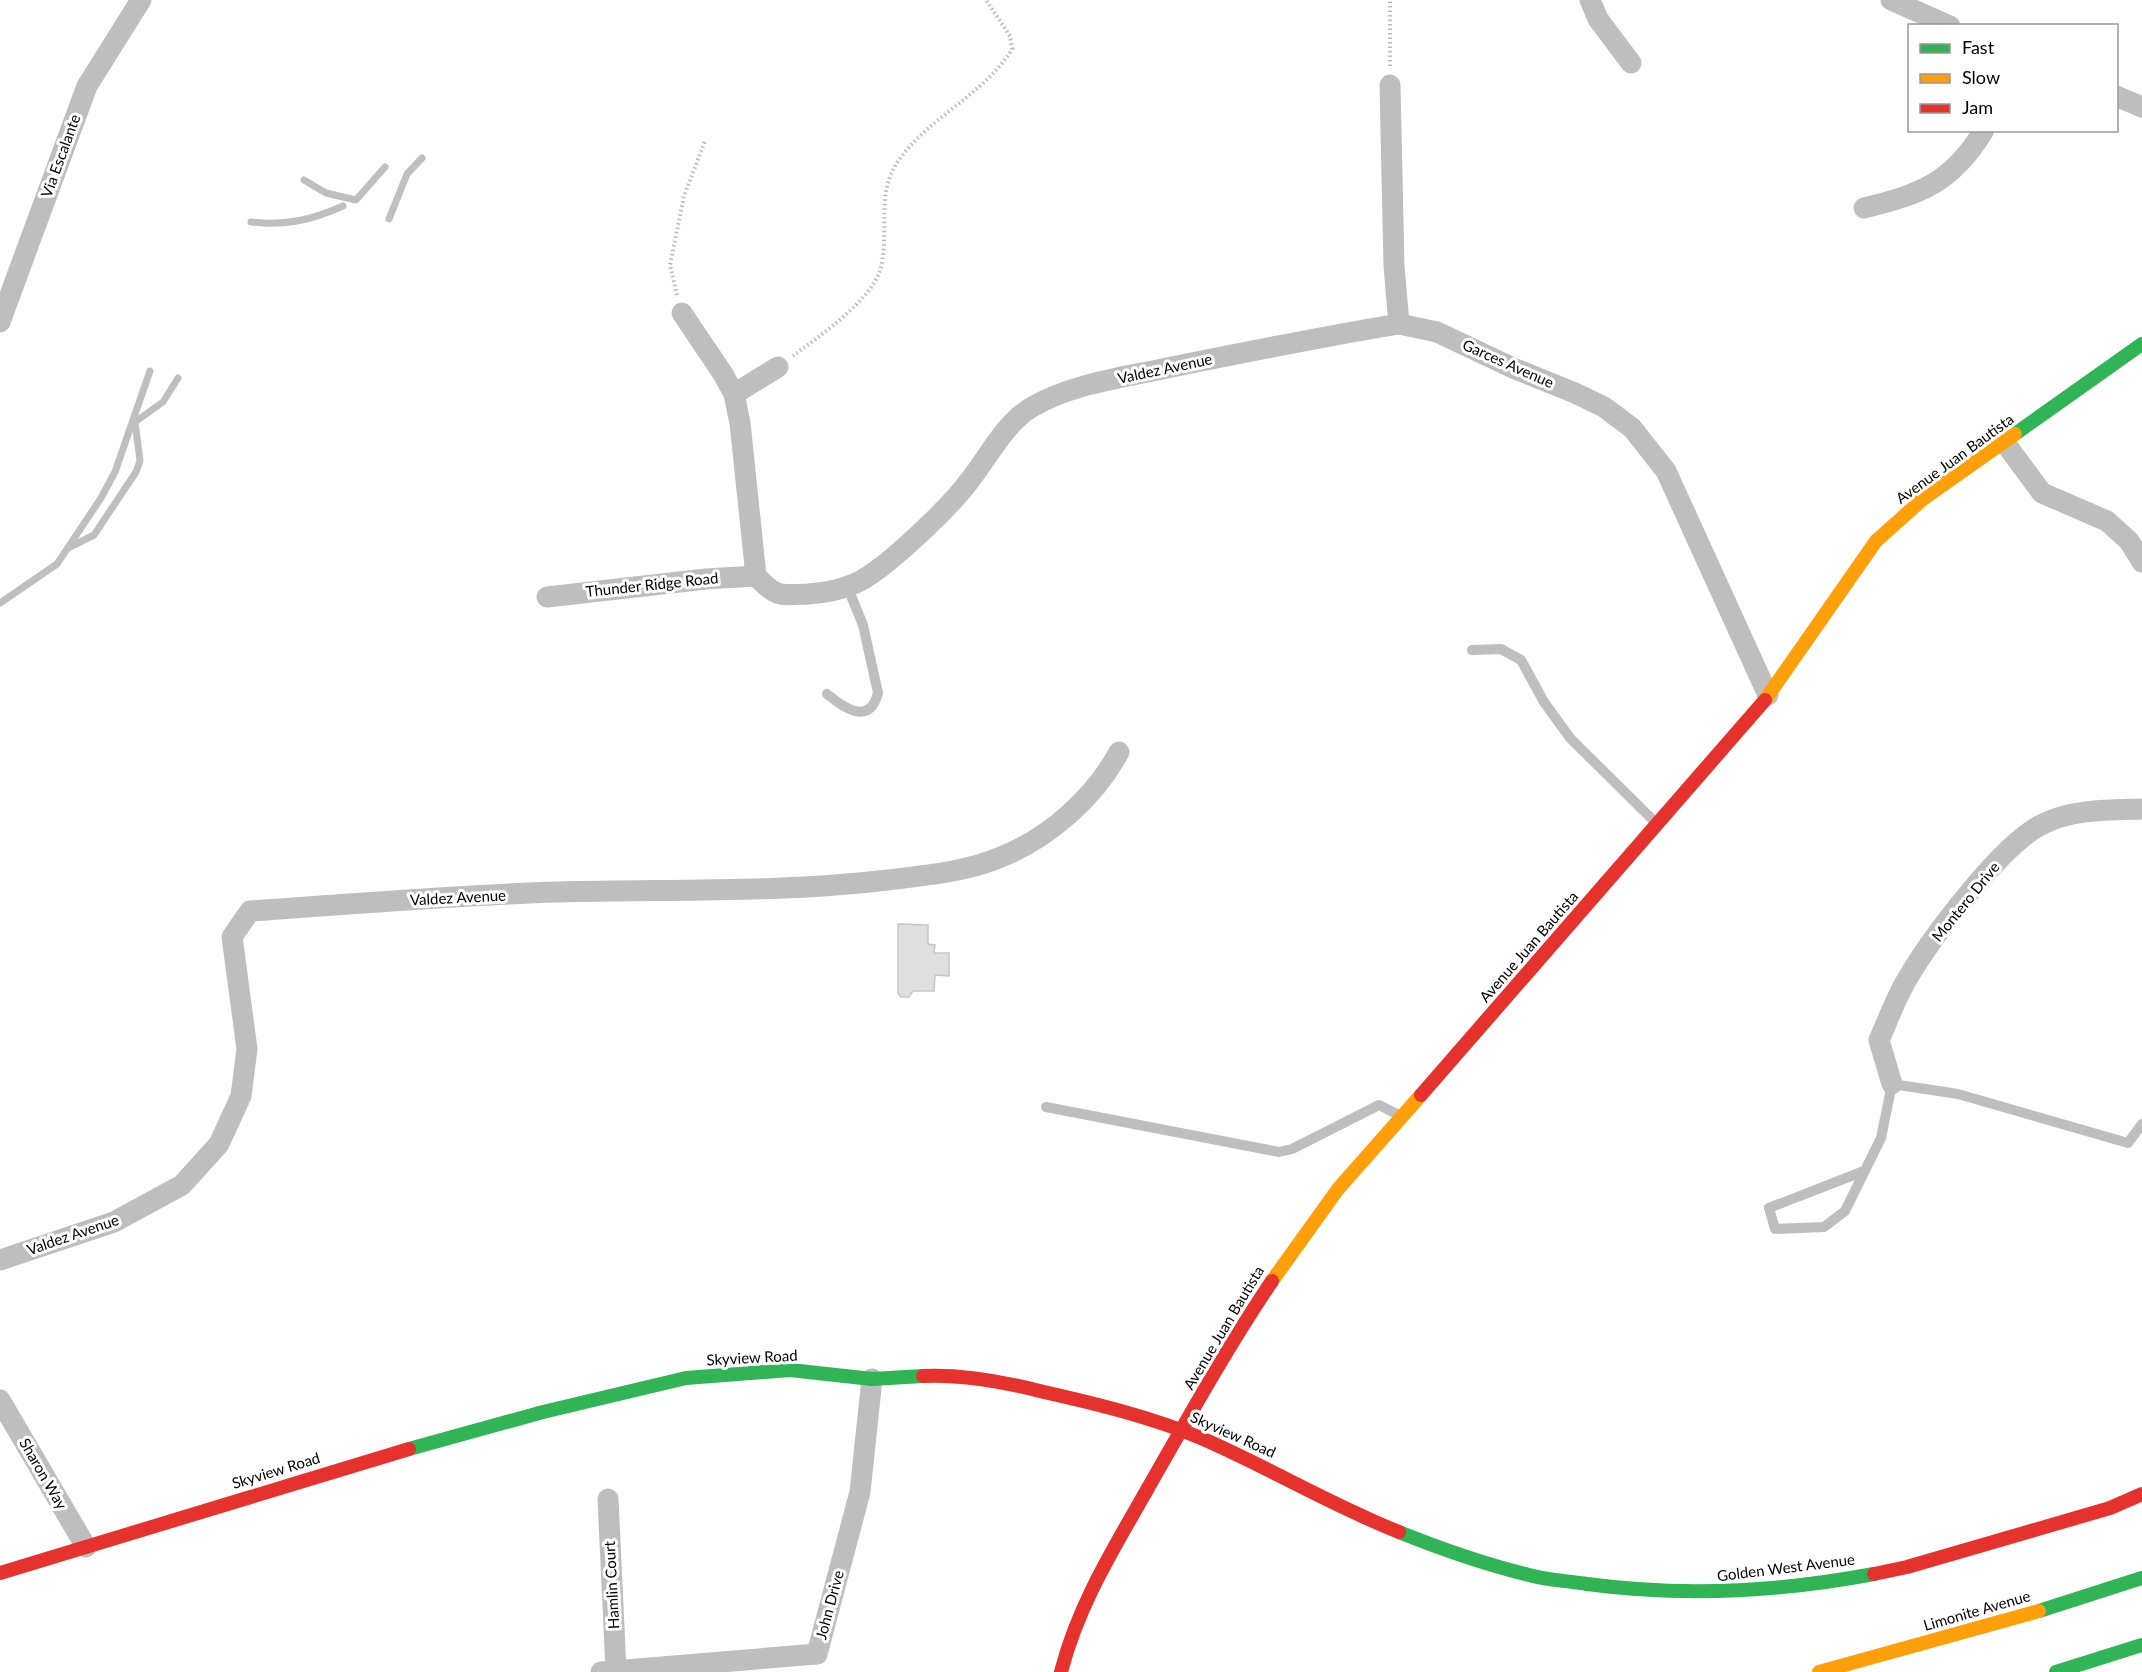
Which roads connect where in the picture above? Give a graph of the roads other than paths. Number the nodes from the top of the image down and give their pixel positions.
1 (141, 0) edge
2 (1590, 0) edge
3 (1891, 0) edge
4 (1945, 24) edge
5 (1631, 63) dead end
6 (1390, 85) road end
7 (2118, 97) edge
8 (2142, 107) edge
9 (1983, 132) edge
10 (1864, 208) dead end
11 (682, 313) road end
12 (0, 322) edge
13 (1399, 324) junction
14 (2142, 344) edge
15 (778, 367) road end
16 (734, 394) junction
17 (2005, 443) junction
18 (2142, 562) edge
19 (756, 576) junction
20 (847, 586) junction
21 (547, 597) dead end
22 (1472, 650) dead end
23 (827, 694) dead end
24 (1768, 695) junction
25 (1119, 752) dead end
26 (2142, 809) edge
27 (1658, 825) junction
28 (1892, 1084) junction
29 (1046, 1107) dead end
30 (1402, 1116) junction
31 (2142, 1124) edge
32 (1864, 1172) junction
33 (0, 1260) edge
34 (872, 1379) junction
35 (0, 1401) edge
36 (1182, 1430) junction
37 (2142, 1494) edge
38 (608, 1499) dead end
39 (86, 1547) junction
40 (0, 1574) edge
41 (1531, 1576) joint
42 (2142, 1578) edge
43 (2142, 1645) edge
44 (609, 1671) edge
45 (1061, 1672) edge
46 (1819, 1672) edge
47 (2056, 1672) edge

1 - 12 street, Via Escalante
2 - 5 street
3 - 4 street
6 - 13 street
7 - 8 street
9 - 10 street
11 - 16 street
13 - 20 street, Valdez Avenue
13 - 24 street, Garces Avenue
14 - 17 street, Avenue Juan Bautista
15 - 16 street
16 - 19 street
17 - 18 street
17 - 24 street, Avenue Juan Bautista
19 - 20 street
19 - 21 street, Thunder Ridge Road
20 - 23 lane
22 - 27 lane
24 - 27 street, Avenue Juan Bautista
25 - 33 street, Valdez Avenue
26 - 28 street, Montero Drive
27 - 30 street, Avenue Juan Bautista
28 - 31 lane
28 - 32 lane
29 - 30 lane
30 - 36 street, Avenue Juan Bautista
32 - 32 lane
34 - 36 street, Skyview Road
34 - 39 street, Skyview Road
34 - 44 street, John Drive
35 - 39 street, Sharon Way
36 - 41 street, Skyview Road
36 - 45 street, Avenue Juan Bautista
37 - 41 street, Golden West Avenue
38 - 44 street, Hamlin Court
39 - 40 street, Skyview Road
42 - 46 street, Limonite Avenue
43 - 47 street

